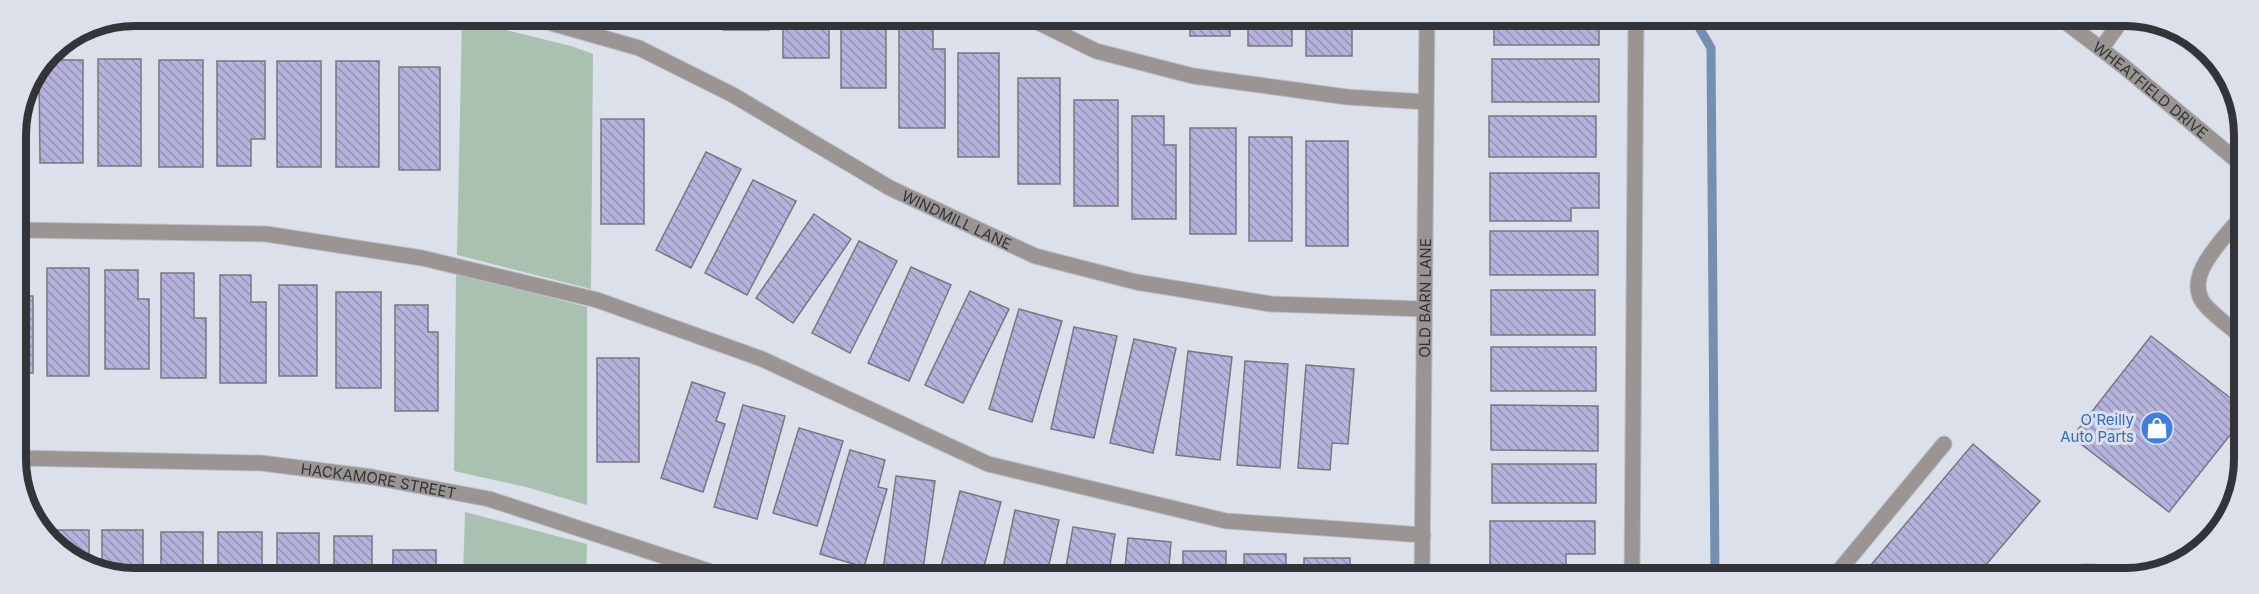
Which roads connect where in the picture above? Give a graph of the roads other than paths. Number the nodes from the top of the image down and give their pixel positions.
1 (562, 26) edge
2 (1045, 26) edge
3 (1427, 26) edge
4 (1636, 26) edge
5 (2071, 26) edge
6 (2118, 26) edge
7 (2101, 49) junction
8 (1426, 102) junction
9 (2234, 158) edge
10 (2234, 226) edge
11 (26, 230) edge
12 (1424, 309) junction
13 (2234, 330) edge
14 (1944, 444) dead end
15 (26, 458) edge
16 (1423, 535) junction
17 (699, 568) edge
18 (1422, 568) edge
19 (1632, 568) edge
20 (1841, 568) edge

1 - 12 street, WINDMILL LANE
2 - 8 street
3 - 8 street, OLD BARN LANE
4 - 19 street
5 - 7 street, WHEATFIELD DRIVE
6 - 7 street
7 - 9 street, WHEATFIELD DRIVE
8 - 12 street, OLD BARN LANE
10 - 13 street
11 - 16 street
12 - 16 street, OLD BARN LANE
14 - 20 street
15 - 17 street, HACKAMORE STREET
16 - 18 street, OLD BARN LANE

